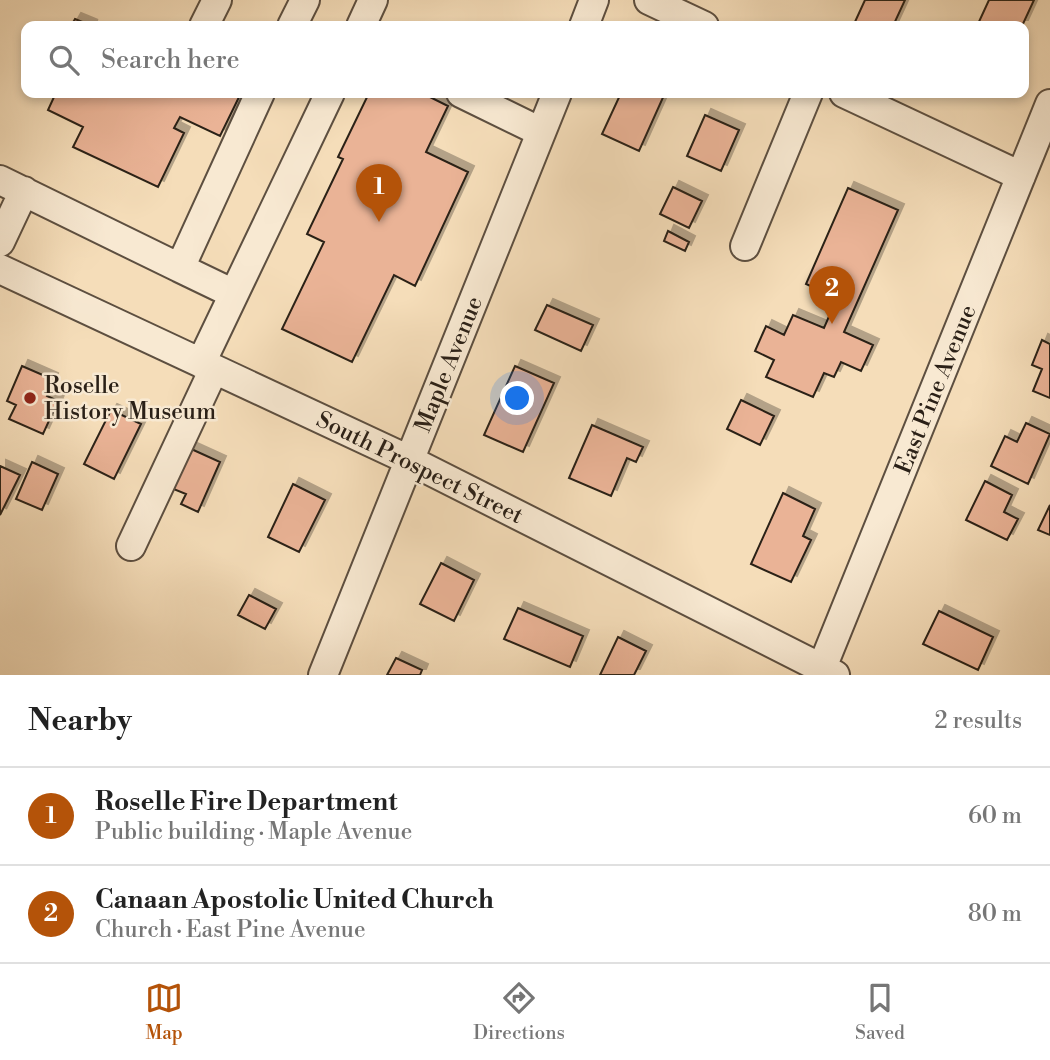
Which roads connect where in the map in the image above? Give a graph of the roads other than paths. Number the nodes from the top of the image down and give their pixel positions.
1 (217, 0) edge
2 (305, 0) edge
3 (373, 0) edge
4 (594, 0) edge
5 (649, 0) edge
6 (206, 21) edge
7 (294, 21) edge
8 (363, 21) edge
9 (586, 21) edge
10 (693, 21) edge
11 (258, 98) edge
12 (328, 98) edge
13 (471, 98) edge
14 (555, 98) edge
15 (806, 98) edge
16 (856, 98) edge
17 (1050, 104) edge
18 (541, 132) junction
19 (1021, 176) junction
20 (12, 186) edge
21 (0, 242) edge
22 (745, 246) dead end
23 (180, 268) junction
24 (0, 269) edge
25 (234, 294) junction
26 (208, 366) junction
27 (409, 460) junction
28 (131, 546) dead end
29 (825, 673) edge
30 (323, 675) edge

1 - 6 street
2 - 7 street
3 - 8 street
4 - 9 street
5 - 10 street
11 - 23 street
12 - 25 street
13 - 18 street
14 - 18 street, Maple Avenue
15 - 22 street
16 - 19 street
17 - 19 street, East Pine Avenue
18 - 27 street, Maple Avenue
19 - 29 street, East Pine Avenue
20 - 21 street
20 - 23 street
23 - 25 street
24 - 26 street, South Prospect Street
25 - 26 street
26 - 27 street, South Prospect Street
26 - 28 street
27 - 29 street, South Prospect Street
27 - 30 street, Maple Avenue

